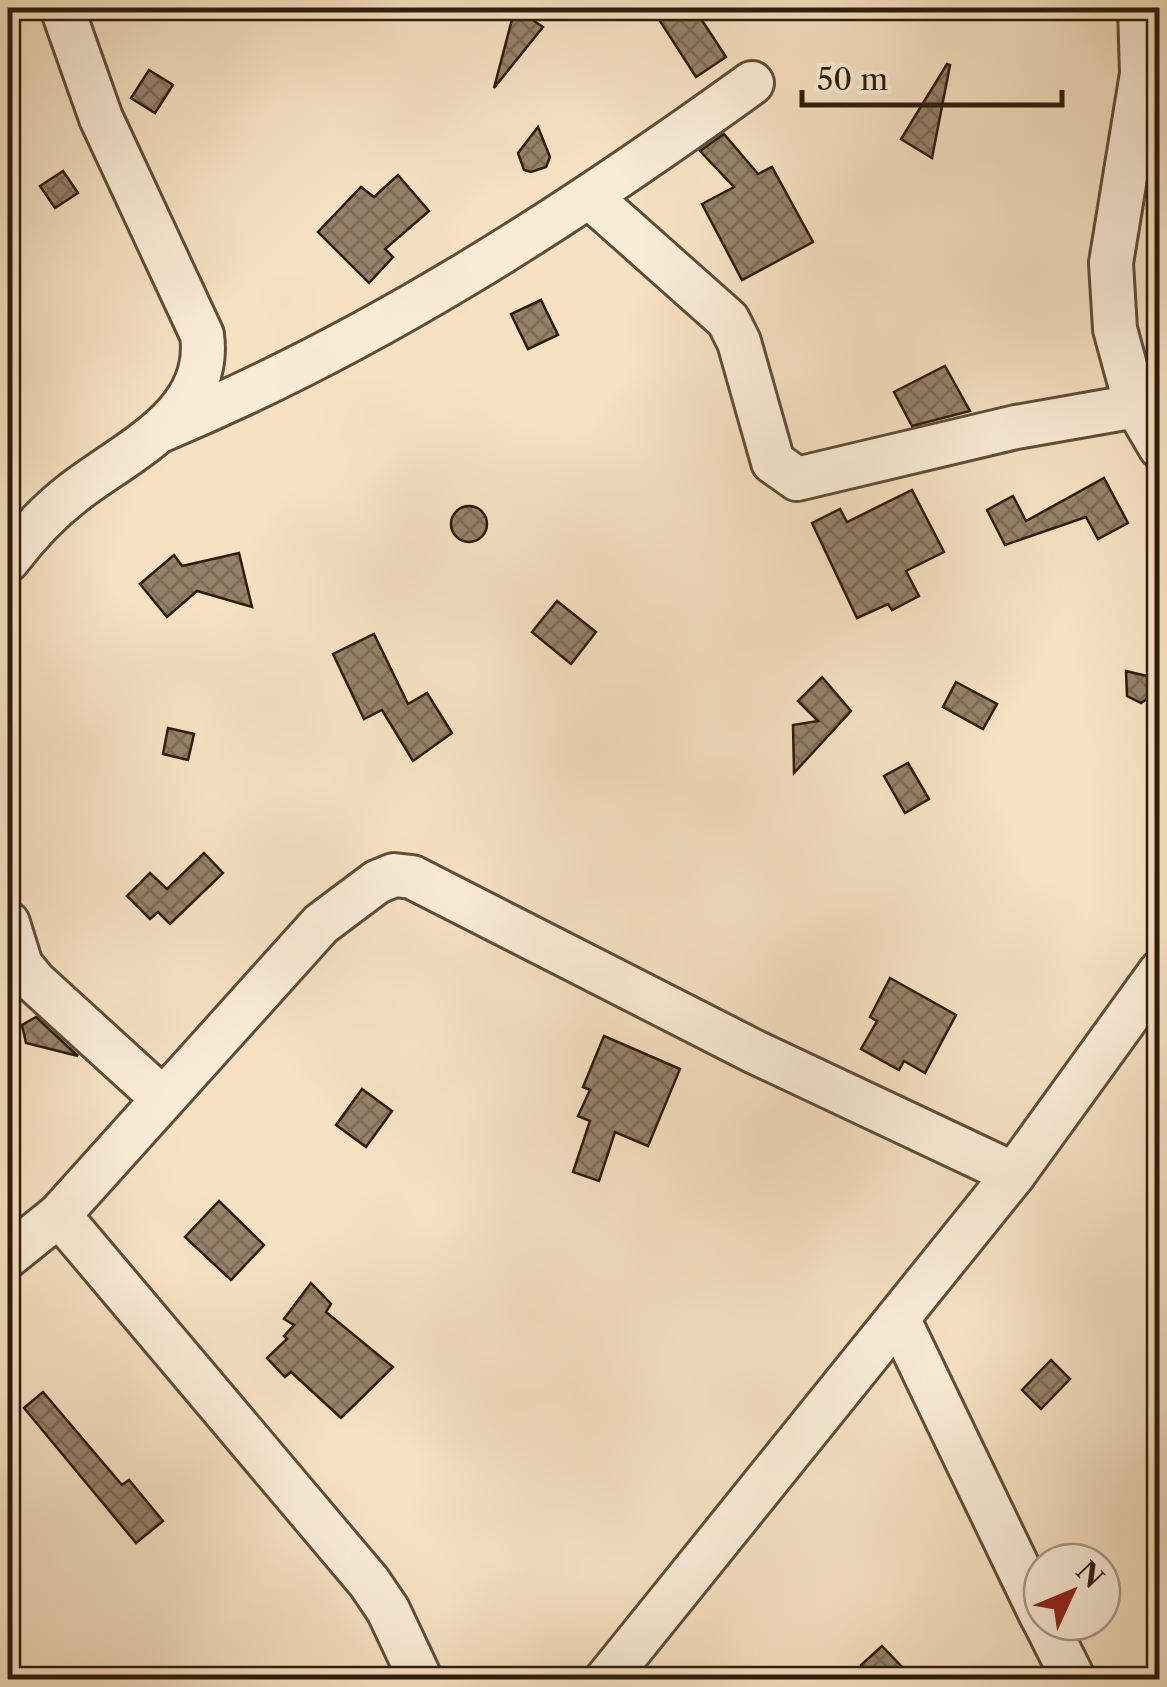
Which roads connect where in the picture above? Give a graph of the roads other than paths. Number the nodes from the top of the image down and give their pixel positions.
1 (62, 8) edge
2 (1140, 8) edge
3 (752, 83) dead end
4 (592, 199) junction
5 (1136, 406) junction
6 (162, 430) junction
7 (1160, 447) edge
8 (8, 560) edge
9 (8, 924) edge
10 (1160, 972) edge
11 (1146, 1019) edge
12 (162, 1098) junction
13 (1014, 1174) junction
14 (59, 1216) junction
15 (8, 1256) edge
16 (900, 1320) junction
17 (1022, 1575) edge
18 (1055, 1642) edge
19 (421, 1680) edge
20 (606, 1680) edge
21 (1074, 1680) edge

1 - 6 street
2 - 5 street
3 - 4 street
4 - 5 street
4 - 6 street
5 - 7 street
6 - 8 street
9 - 12 street
10 - 11 street
11 - 13 street
12 - 13 street
12 - 14 street
13 - 16 street
14 - 15 street
14 - 19 street
16 - 17 street
16 - 20 street
18 - 21 street

